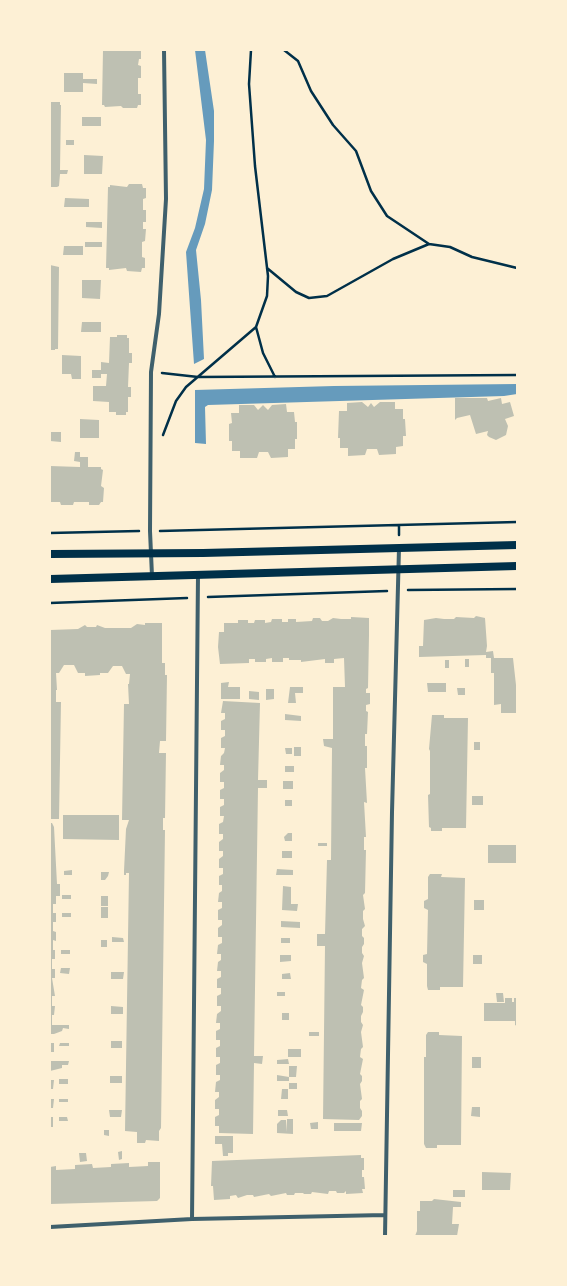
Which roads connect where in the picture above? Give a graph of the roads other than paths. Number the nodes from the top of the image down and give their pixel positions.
1 (164, 50) edge
2 (517, 545) edge
3 (399, 548) junction
4 (150, 552) junction
5 (50, 554) edge
6 (517, 566) edge
7 (398, 570) junction
8 (152, 576) junction
9 (198, 576) junction
10 (50, 579) edge
11 (385, 1215) junction
12 (192, 1220) junction
13 (50, 1227) edge
14 (385, 1236) edge

1 - 4 street
2 - 3 main road
3 - 4 main road
3 - 7 street
4 - 5 main road
4 - 8 street
6 - 7 main road
7 - 9 main road
7 - 11 street
8 - 9 main road
8 - 10 main road
9 - 12 street
11 - 12 street
11 - 14 street
12 - 13 street

